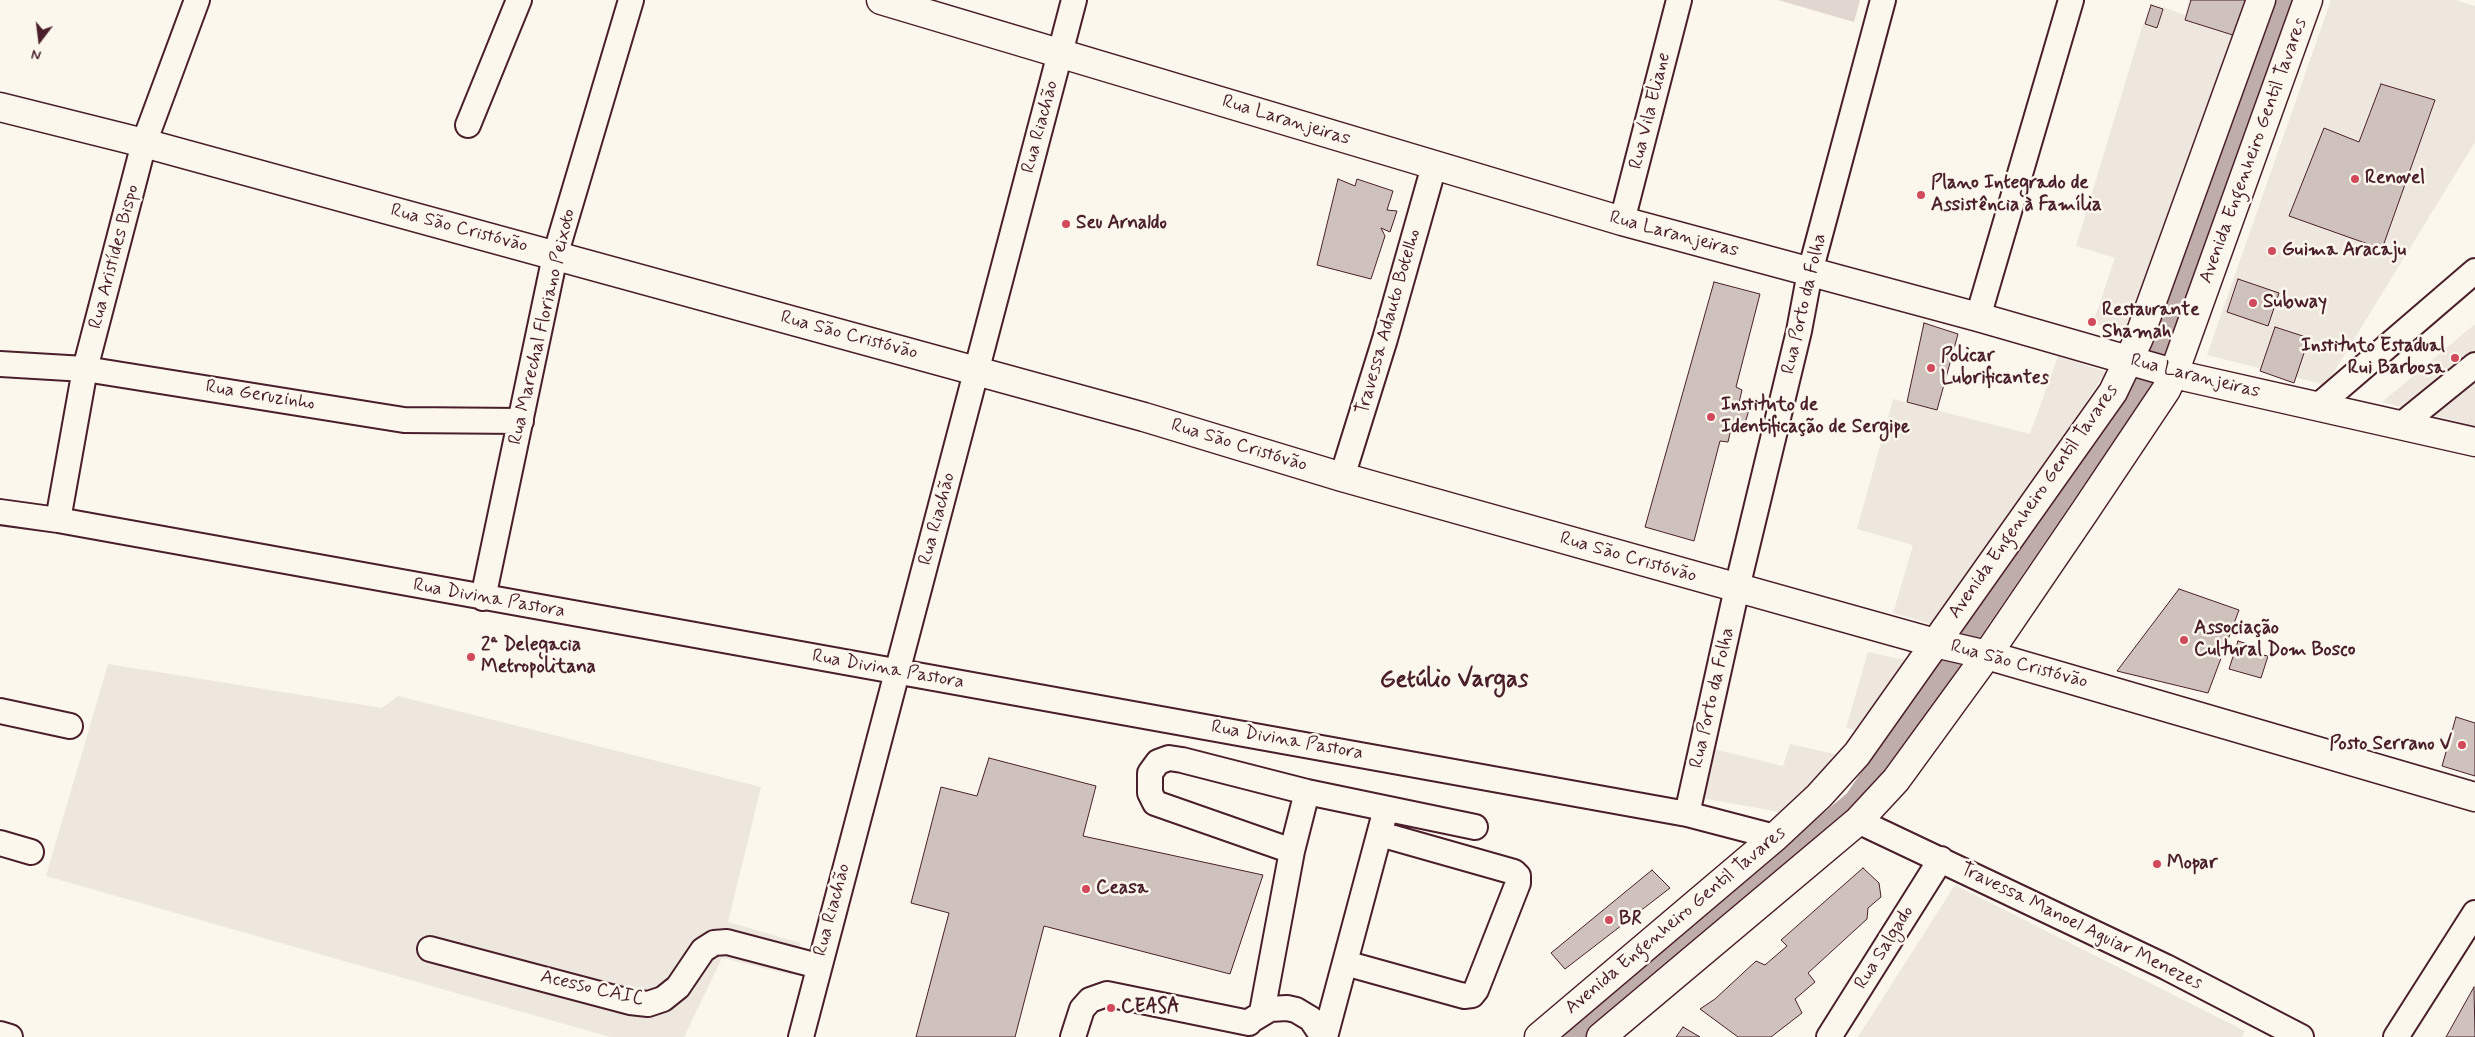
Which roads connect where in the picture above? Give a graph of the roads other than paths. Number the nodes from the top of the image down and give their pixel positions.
1 (197, 0) edge
2 (519, 0) edge
3 (631, 0) edge
4 (881, 0) edge
5 (1074, 0) edge
6 (1679, 0) edge
7 (1883, 0) edge
8 (2071, 0) edge
9 (2261, 0) edge
10 (2308, 0) edge
11 (1060, 54) junction
12 (0, 106) edge
13 (468, 125) dead end
14 (144, 143) junction
15 (1434, 166) junction
16 (1622, 221) junction
17 (555, 256) junction
18 (1810, 272) junction
19 (2475, 272) edge
20 (1978, 317) junction
21 (2132, 362) junction
22 (0, 364) edge
23 (2475, 365) edge
24 (85, 368) junction
25 (977, 371) junction
26 (2170, 371) junction
27 (2318, 406) junction
28 (521, 421) junction
29 (2400, 425) junction
30 (2475, 442) edge
31 (1342, 477) junction
32 (0, 512) edge
33 (58, 520) junction
34 (1737, 588) junction
35 (483, 598) junction
36 (1937, 643) junction
37 (1984, 654) junction
38 (898, 672) junction
39 (0, 711) edge
40 (70, 726) dead end
41 (1307, 792) junction
42 (2475, 797) edge
43 (1386, 809) junction
44 (1686, 814) junction
45 (1858, 821) junction
46 (1475, 827) dead end
47 (1380, 834) junction
48 (1774, 837) junction
49 (0, 843) edge
50 (1292, 851) junction
51 (31, 852) dead end
52 (1941, 859) junction
53 (2475, 913) edge
54 (430, 949) dead end
55 (1345, 964) junction
56 (818, 966) junction
57 (1250, 1024) edge
58 (0, 1034) edge
59 (10, 1037) edge
60 (801, 1037) edge
61 (1073, 1037) edge
62 (1324, 1037) edge
63 (1539, 1037) edge
64 (1601, 1037) edge
65 (1829, 1037) edge
66 (2301, 1037) edge
67 (2396, 1037) edge

1 - 14 street, Rua Aristídes Bispo
2 - 13 street
3 - 17 street, Rua Marechal Floriano Peixoto
4 - 11 main road, Rua Laranjeiras
5 - 11 street, Rua Riachão
6 - 16 street, Rua Vila Eliane
7 - 18 street, Rua Porto da Folha
8 - 20 street
9 - 21 main road, Avenida Engenheiro Gentil Tavares
10 - 26 main road, Avenida Engenheiro Gentil Tavares
11 - 15 main road, Rua Laranjeiras
11 - 25 street, Rua Riachão
12 - 14 main road, Rua São Cristóvão
14 - 17 main road, Rua São Cristóvão
14 - 24 street, Rua Aristídes Bispo
15 - 16 main road, Rua Laranjeiras
15 - 31 street, Travessa Adauto Botelho
16 - 18 main road, Rua Laranjeiras
17 - 25 main road, Rua São Cristóvão
17 - 28 street, Rua Marechal Floriano Peixoto
18 - 20 main road, Rua Laranjeiras
18 - 34 street, Rua Porto da Folha
19 - 27 street
20 - 21 main road, Rua Laranjeiras
21 - 26 main road, Rua Laranjeiras
21 - 36 main road, Avenida Engenheiro Gentil Tavares
22 - 24 street, Rua Geruzinho
23 - 29 street
24 - 28 street, Rua Geruzinho
24 - 33 street, Rua Aristídes Bispo
25 - 31 main road, Rua São Cristóvão
25 - 38 street, Rua Riachão
26 - 27 main road, Rua Laranjeiras
26 - 37 main road, Avenida Engenheiro Gentil Tavares
27 - 29 main road, Rua Laranjeiras
28 - 35 street, Rua Marechal Floriano Peixoto
29 - 30 main road, Rua Laranjeiras
31 - 34 main road, Rua São Cristóvão
32 - 33 street, Rua Divina Pastora
33 - 35 street, Rua Divina Pastora
34 - 36 main road, Rua São Cristóvão
34 - 44 street, Rua Porto da Folha
35 - 38 street, Rua Divina Pastora
36 - 37 main road, Rua São Cristóvão
36 - 48 main road, Avenida Engenheiro Gentil Tavares
37 - 42 main road, Rua São Cristóvão
37 - 45 main road, Avenida Engenheiro Gentil Tavares
38 - 44 street, Rua Divina Pastora
38 - 56 street, Rua Riachão
39 - 40 street
41 - 43 street
41 - 50 street
41 - 50 street
43 - 46 street
43 - 47 street
44 - 48 street, Rua Divina Pastora
45 - 52 street, Travessa Manoel Aguiar Menezes
45 - 64 main road, Avenida Engenheiro Gentil Tavares
47 - 55 street
47 - 55 street
48 - 63 main road, Avenida Engenheiro Gentil Tavares
49 - 51 street
50 - 57 street
52 - 65 street, Rua Salgado
52 - 66 street, Travessa Manoel Aguiar Menezes
53 - 67 street
54 - 56 street, Acesso CAIC
55 - 62 street
56 - 60 street, Rua Riachão
57 - 61 street
57 - 62 street
58 - 59 street

